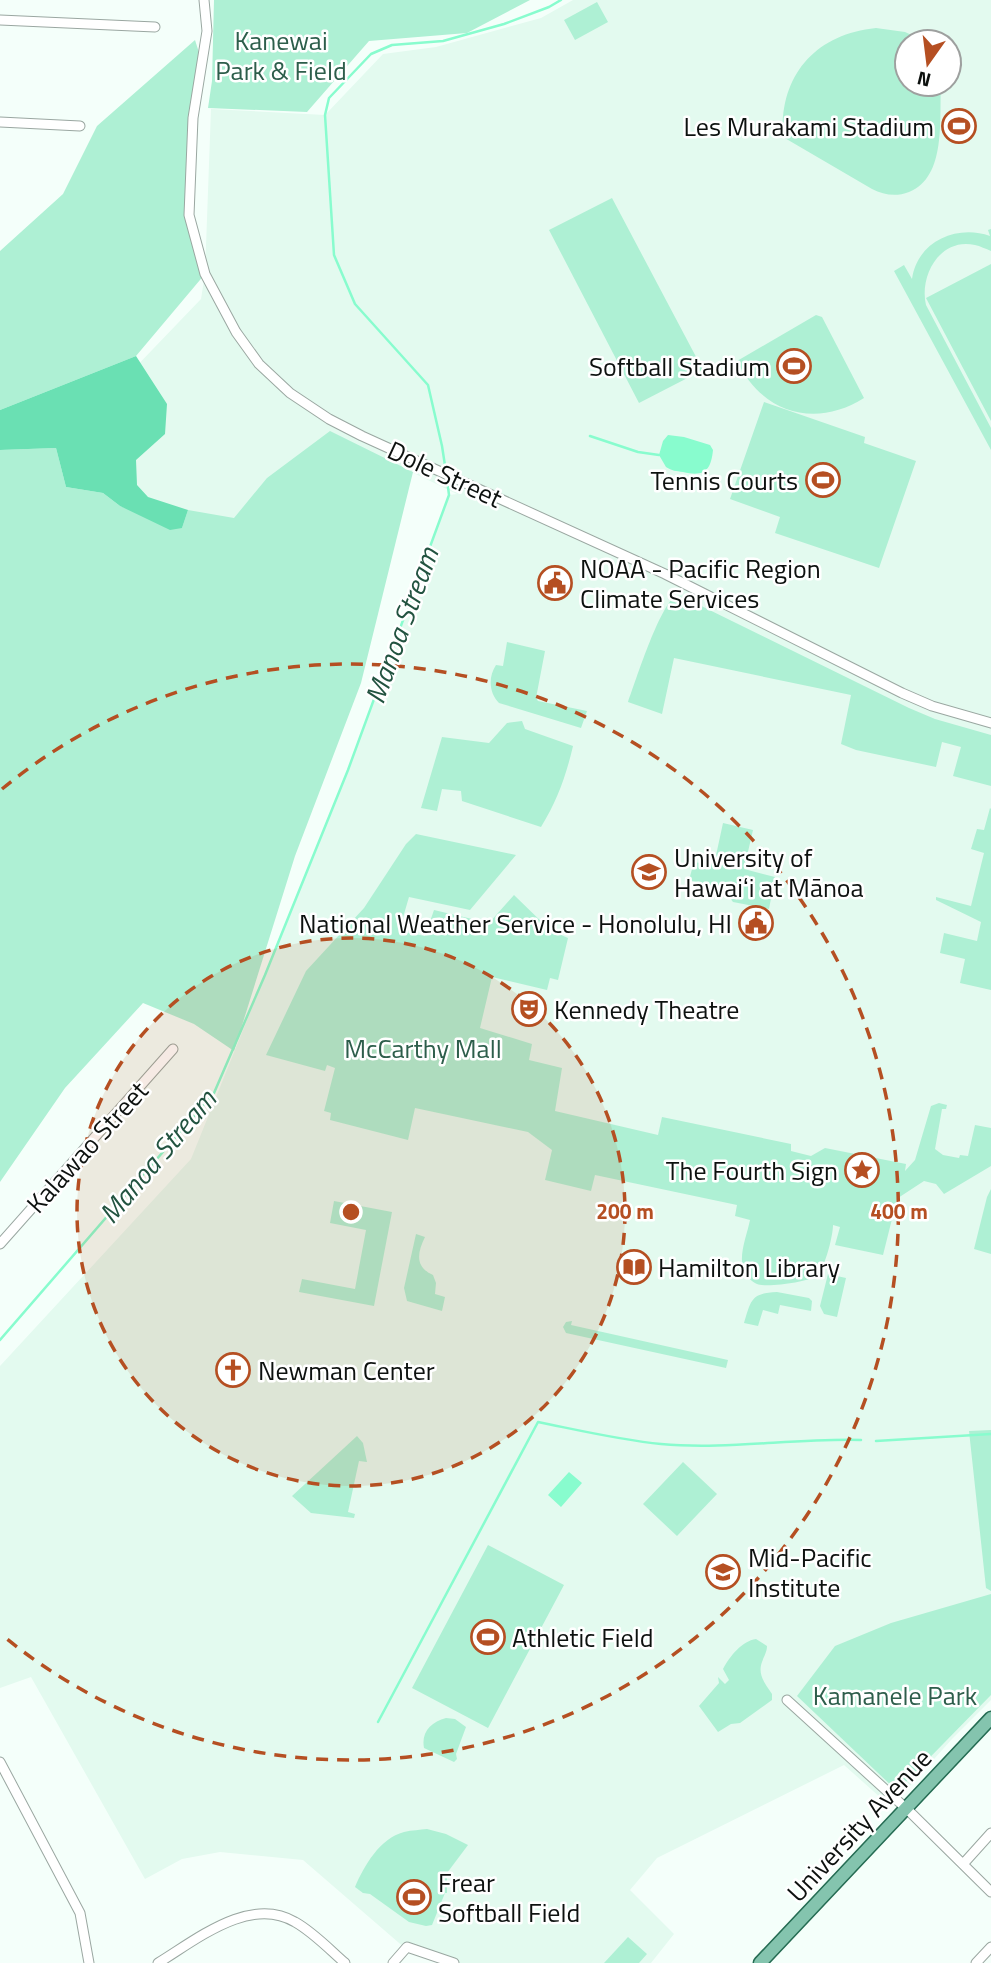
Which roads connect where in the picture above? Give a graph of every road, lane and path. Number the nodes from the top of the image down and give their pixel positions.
1 (204, 0) edge
2 (0, 20) edge
3 (155, 27) dead end
4 (0, 122) edge
5 (80, 126) dead end
6 (991, 723) edge
7 (173, 1049) dead end
8 (0, 1244) edge
9 (787, 1700) dead end
10 (991, 1718) edge
11 (0, 1762) edge
12 (907, 1809) junction
13 (991, 1833) edge
14 (964, 1863) junction
15 (991, 1892) edge
16 (991, 1947) edge
17 (89, 1963) edge
18 (158, 1963) edge
19 (345, 1963) edge
20 (393, 1963) edge
21 (454, 1963) edge
22 (760, 1963) edge
23 (976, 1963) edge

1 - 6 street, Dole Street
2 - 3 street
4 - 5 street
7 - 8 street, Kalawao Street
9 - 12 street
10 - 12 main road, University Avenue
11 - 17 street
12 - 14 street
12 - 22 main road, University Avenue
13 - 14 street
14 - 15 street
16 - 23 street
18 - 19 street
20 - 21 street

